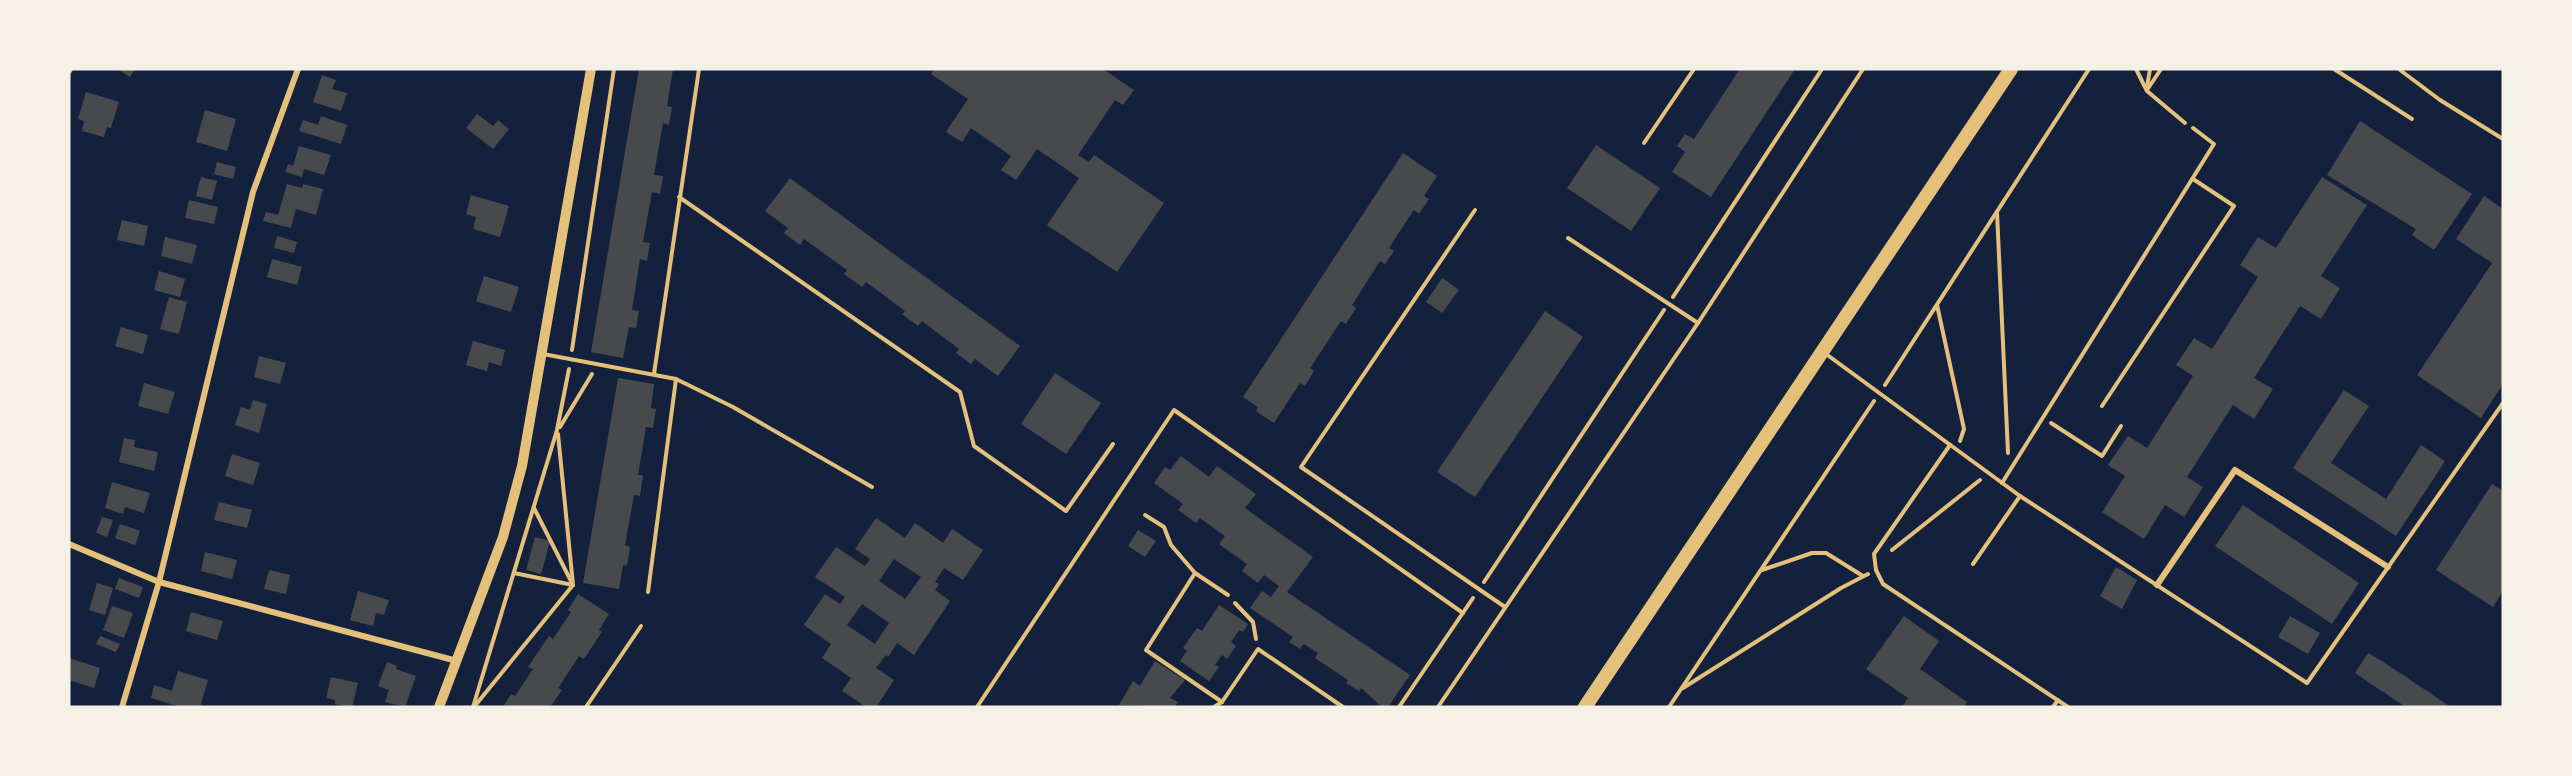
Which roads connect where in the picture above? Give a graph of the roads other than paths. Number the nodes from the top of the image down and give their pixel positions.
1 (298, 69) edge
2 (591, 69) edge
3 (699, 69) edge
4 (1694, 69) edge
5 (1863, 69) edge
6 (2012, 69) edge
7 (2400, 70) edge
8 (2193, 129) road end
9 (2503, 139) edge
10 (1644, 143) dead end
11 (2193, 179) junction
12 (679, 197) junction
13 (1475, 210) dead end
14 (1568, 238) dead end
15 (1698, 323) junction
16 (1822, 351) junction
17 (542, 354) junction
18 (654, 374) junction
19 (676, 379) junction
20 (2503, 403) edge
21 (2102, 406) dead end
22 (1113, 444) dead end
23 (1950, 445) junction
24 (2002, 483) junction
25 (872, 487) dead end
26 (2020, 496) junction
27 (1145, 515) dead end
28 (69, 544) edge
29 (1973, 564) dead end
30 (2388, 567) junction
31 (1195, 573) junction
32 (159, 582) junction
33 (2157, 585) junction
34 (648, 592) dead end
35 (1227, 595) road end
36 (1505, 607) junction
37 (641, 626) dead end
38 (457, 661) junction
39 (2058, 700) junction
40 (1222, 702) junction
41 (122, 707) edge
42 (439, 707) edge
43 (586, 707) edge
44 (1214, 707) edge
45 (1343, 707) edge
46 (1438, 707) edge
47 (1585, 707) edge
48 (2053, 707) edge
49 (2068, 707) edge

1 - 32 street
2 - 17 street
3 - 12 lane
4 - 10 lane
5 - 15 lane
6 - 16 main road
7 - 9 lane
8 - 11 lane
11 - 21 lane
11 - 24 lane
12 - 18 lane
12 - 22 lane
13 - 36 lane
14 - 15 lane
15 - 36 lane
16 - 23 lane
16 - 47 main road
17 - 18 lane
17 - 38 street
18 - 19 lane
19 - 25 lane
19 - 34 lane
20 - 30 lane
23 - 24 lane
23 - 39 lane
24 - 26 lane
26 - 29 lane
26 - 33 lane
27 - 31 lane
28 - 32 street
30 - 33 street
30 - 33 lane
31 - 35 lane
31 - 40 lane
32 - 38 street
32 - 41 street
36 - 46 lane
37 - 43 lane
38 - 42 street
39 - 48 lane
39 - 49 lane
40 - 44 lane
40 - 45 lane

